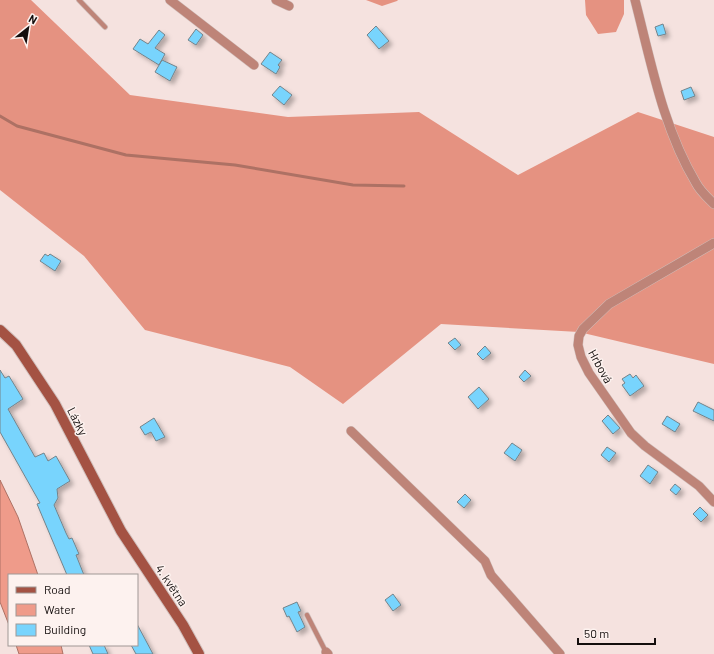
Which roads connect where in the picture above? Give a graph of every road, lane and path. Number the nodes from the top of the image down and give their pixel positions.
1 (79, 0) edge
2 (170, 0) edge
3 (276, 0) edge
4 (635, 0) edge
5 (289, 6) dead end
6 (105, 27) dead end
7 (254, 65) dead end
8 (714, 204) edge
9 (714, 243) edge
10 (0, 330) edge
11 (351, 432) dead end
12 (714, 502) edge
13 (121, 531) joint
14 (307, 615) dead end
15 (327, 653) edge
16 (199, 654) edge
17 (560, 654) edge

1 - 6 lane
2 - 7 street
3 - 5 street
4 - 8 street
9 - 12 street, Hrbová
10 - 13 street, Lázky
11 - 17 street
13 - 16 street, 4. května
14 - 15 lane

